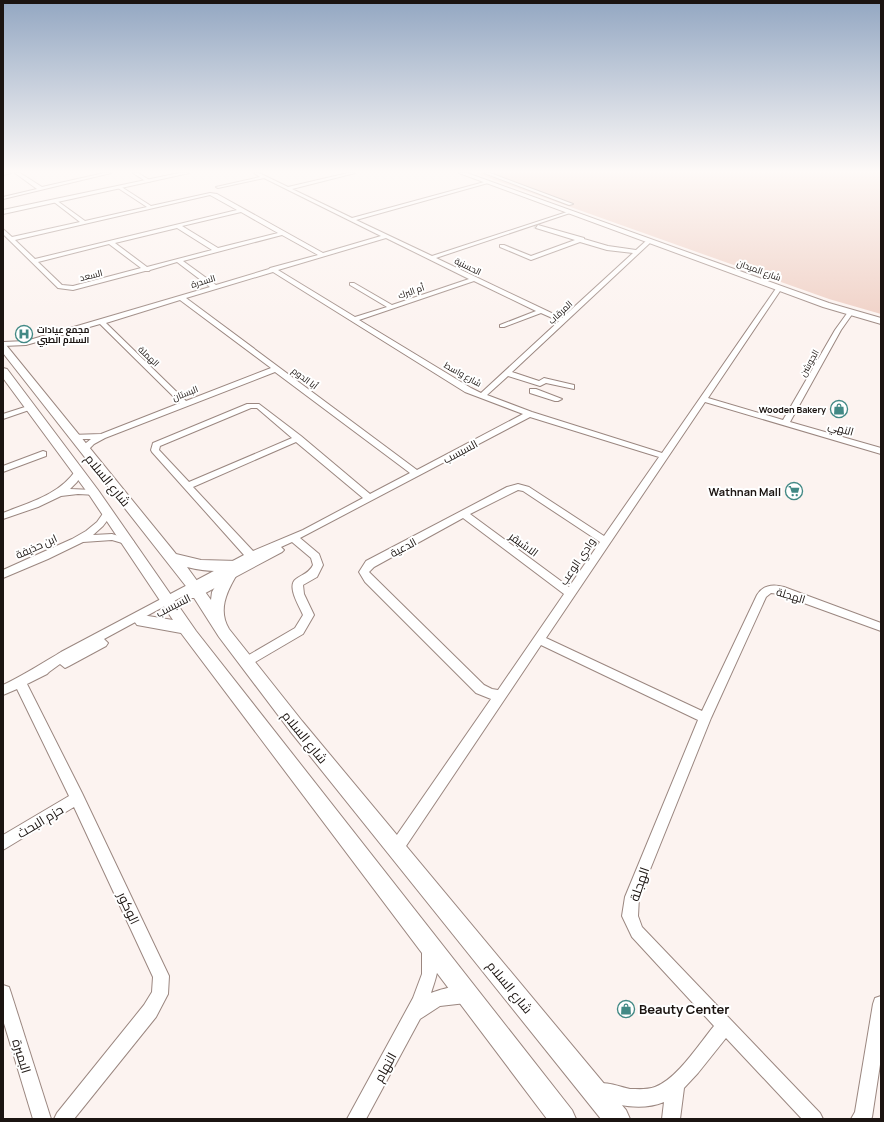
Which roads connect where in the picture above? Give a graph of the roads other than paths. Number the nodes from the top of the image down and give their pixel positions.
1 (69, 225) edge
2 (269, 225) edge
3 (364, 225) edge
4 (605, 225) edge
5 (178, 226) joint
6 (534, 226) joint
7 (3, 232) edge
8 (283, 233) junction
9 (386, 236) junction
10 (10, 239) junction
11 (582, 239) junction
12 (649, 241) junction
13 (110, 242) junction
14 (502, 246) dead end
15 (218, 251) junction
16 (637, 252) junction
17 (322, 255) junction
18 (431, 258) junction
19 (34, 261) junction
20 (179, 261) junction
21 (147, 270) junction
22 (272, 270) junction
23 (474, 279) junction
24 (352, 284) dead end
25 (214, 288) junction
26 (779, 288) junction
27 (181, 298) junction
28 (392, 307) junction
29 (541, 311) junction
30 (850, 313) junction
31 (353, 320) junction
32 (564, 320) junction
33 (101, 322) junction
34 (881, 322) edge
35 (502, 326) dead end
36 (26, 343) junction
37 (5, 348) edge
38 (276, 369) junction
39 (3, 370) edge
40 (507, 373) junction
41 (540, 384) junction
42 (571, 387) dead end
43 (533, 391) junction
44 (482, 396) junction
45 (525, 398) dead end
46 (558, 399) dead end
47 (703, 399) junction
48 (185, 404) junction
49 (31, 408) junction
50 (529, 414) junction
51 (3, 417) edge
52 (785, 423) junction
53 (102, 436) junction
54 (74, 437) junction
55 (298, 438) junction
56 (84, 449) junction
57 (881, 451) edge
58 (43, 454) dead end
59 (663, 456) junction
60 (3, 469) edge
61 (79, 472) junction
62 (417, 474) junction
63 (187, 486) junction
64 (59, 493) junction
65 (94, 493) junction
66 (370, 499) junction
67 (107, 514) junction
68 (464, 514) junction
69 (3, 516) edge
70 (306, 532) junction
71 (78, 540) junction
72 (296, 540) junction
73 (605, 541) junction
74 (129, 542) junction
75 (251, 556) junction
76 (170, 557) junction
77 (231, 570) junction
78 (3, 574) edge
79 (196, 589) junction
80 (570, 593) junction
81 (170, 602) junction
82 (216, 619) junction
83 (142, 621) junction
84 (881, 627) edge
85 (186, 628) junction
86 (539, 639) junction
87 (246, 662) junction
88 (37, 673) junction
89 (19, 681) junction
90 (3, 690) edge
91 (500, 695) junction
92 (705, 718) junction
93 (77, 798) junction
94 (3, 844) edge
95 (396, 847) junction
96 (429, 943) junction
97 (3, 993) edge
98 (468, 995) junction
99 (881, 1004) edge
100 (414, 1014) junction
101 (725, 1025) junction
102 (675, 1086) junction
103 (591, 1087) junction
104 (359, 1117) edge
105 (42, 1119) edge
106 (63, 1119) edge
107 (563, 1119) edge
108 (617, 1119) edge
109 (671, 1119) edge
110 (814, 1119) edge
111 (860, 1119) edge

1 - 10 street
2 - 8 street
3 - 9 street, الحسنية
4 - 12 street, شارع الميدان
5 - 13 street
5 - 15 street
6 - 11 street
6 - 18 street
7 - 10 street, السعد
8 - 15 street, السعد
8 - 17 street
9 - 17 street, السدرة
9 - 18 street, الحسنية
10 - 19 street, السعد
11 - 14 street
11 - 16 street
12 - 16 street, المرقاب
12 - 26 street, شارع الميدان
13 - 19 street
13 - 21 street
15 - 20 street, السعد
16 - 32 street, المرقاب
17 - 22 street, السدرة
18 - 23 street, الحسنية
19 - 21 street, السعد
20 - 21 street, السعد
20 - 25 street
22 - 25 street, السدرة
22 - 31 street, شارع واسط
23 - 28 street, أم البرك
23 - 29 street, الحسنية
24 - 28 street
25 - 27 street, السدرة
26 - 30 street, شارع الميدان
26 - 47 street, وادي الوعب
27 - 33 street, السدرة
27 - 38 street, أبا الدوم
28 - 31 street, أم البرك
29 - 32 street, الحسنية
29 - 35 street
30 - 34 street, شارع الميدان
30 - 52 street, الجوشن
31 - 44 street, شارع واسط
32 - 40 street, المرقاب
33 - 36 street, السدرة
33 - 48 street, الهملة
36 - 37 street, السدرة
36 - 37 street, السدرة
37 - 54 main road, شارع السلام
38 - 48 street, البستان
38 - 62 street, أبا الدوم
39 - 49 main road, شارع السلام
40 - 41 street
40 - 44 street, المرقاب
41 - 42 street
41 - 43 street
43 - 45 street
43 - 46 street
44 - 50 street, شارع واسط
47 - 52 street, النهي
47 - 59 street, وادي الوعب
48 - 53 street, البستان
49 - 51 street
49 - 61 main road, شارع السلام
50 - 59 street, شارع واسط
50 - 62 street, السبسب
52 - 57 street, النهي
53 - 54 street, البستان
53 - 56 street, البستان
54 - 56 main road, شارع السلام
55 - 63 street
55 - 63 street
55 - 66 street
56 - 76 main road, شارع السلام
58 - 60 street
59 - 73 street, وادي الوعب
61 - 64 street
61 - 65 main road, شارع السلام
62 - 66 street, السبسب
63 - 75 street
64 - 65 street
64 - 69 street
65 - 67 main road, شارع السلام
66 - 70 street, السبسب
67 - 71 street, ابن حذيفة
67 - 74 main road, شارع السلام
68 - 73 street, الدعية
68 - 80 street, الاشيقر
68 - 91 street, الدعية
70 - 72 street, السبسب
70 - 75 street, السبسب
71 - 74 street, ابن حذيفة
71 - 78 street, ابن حذيفة
72 - 77 street, السبسب
72 - 87 street
73 - 80 street, وادي الوعب
74 - 81 main road, شارع السلام
75 - 77 street, السبسب
76 - 77 main road
76 - 79 main road, شارع السلام
77 - 79 street, السبسب
77 - 82 main road
79 - 81 street, السبسب
79 - 82 main road, شارع السلام
80 - 86 street, وادي الوعب
81 - 83 street, السبسب
81 - 85 main road, شارع السلام
81 - 88 street, السبسب
82 - 87 main road, شارع السلام
83 - 85 main road
83 - 88 street, السبسب
84 - 92 street, الهجلة
85 - 96 main road, شارع السلام
86 - 91 street, وادي الوعب
86 - 92 street
87 - 95 main road, شارع السلام
88 - 89 street, السبسب
89 - 90 street, السبسب
89 - 93 street, الوكور
91 - 95 street, وادي الوعب
92 - 101 street, الهجلة
93 - 94 street, حزم البحث
93 - 106 street, الوكور
95 - 103 main road, شارع السلام
96 - 98 main road, شارع السلام
96 - 100 street, النهام
97 - 105 street, البمبرة
98 - 100 street, النهام
98 - 107 main road, شارع السلام
99 - 111 street
100 - 104 street, النهام
101 - 102 street
101 - 110 street, الهجلة
102 - 103 street
102 - 109 street
103 - 108 main road, شارع السلام

